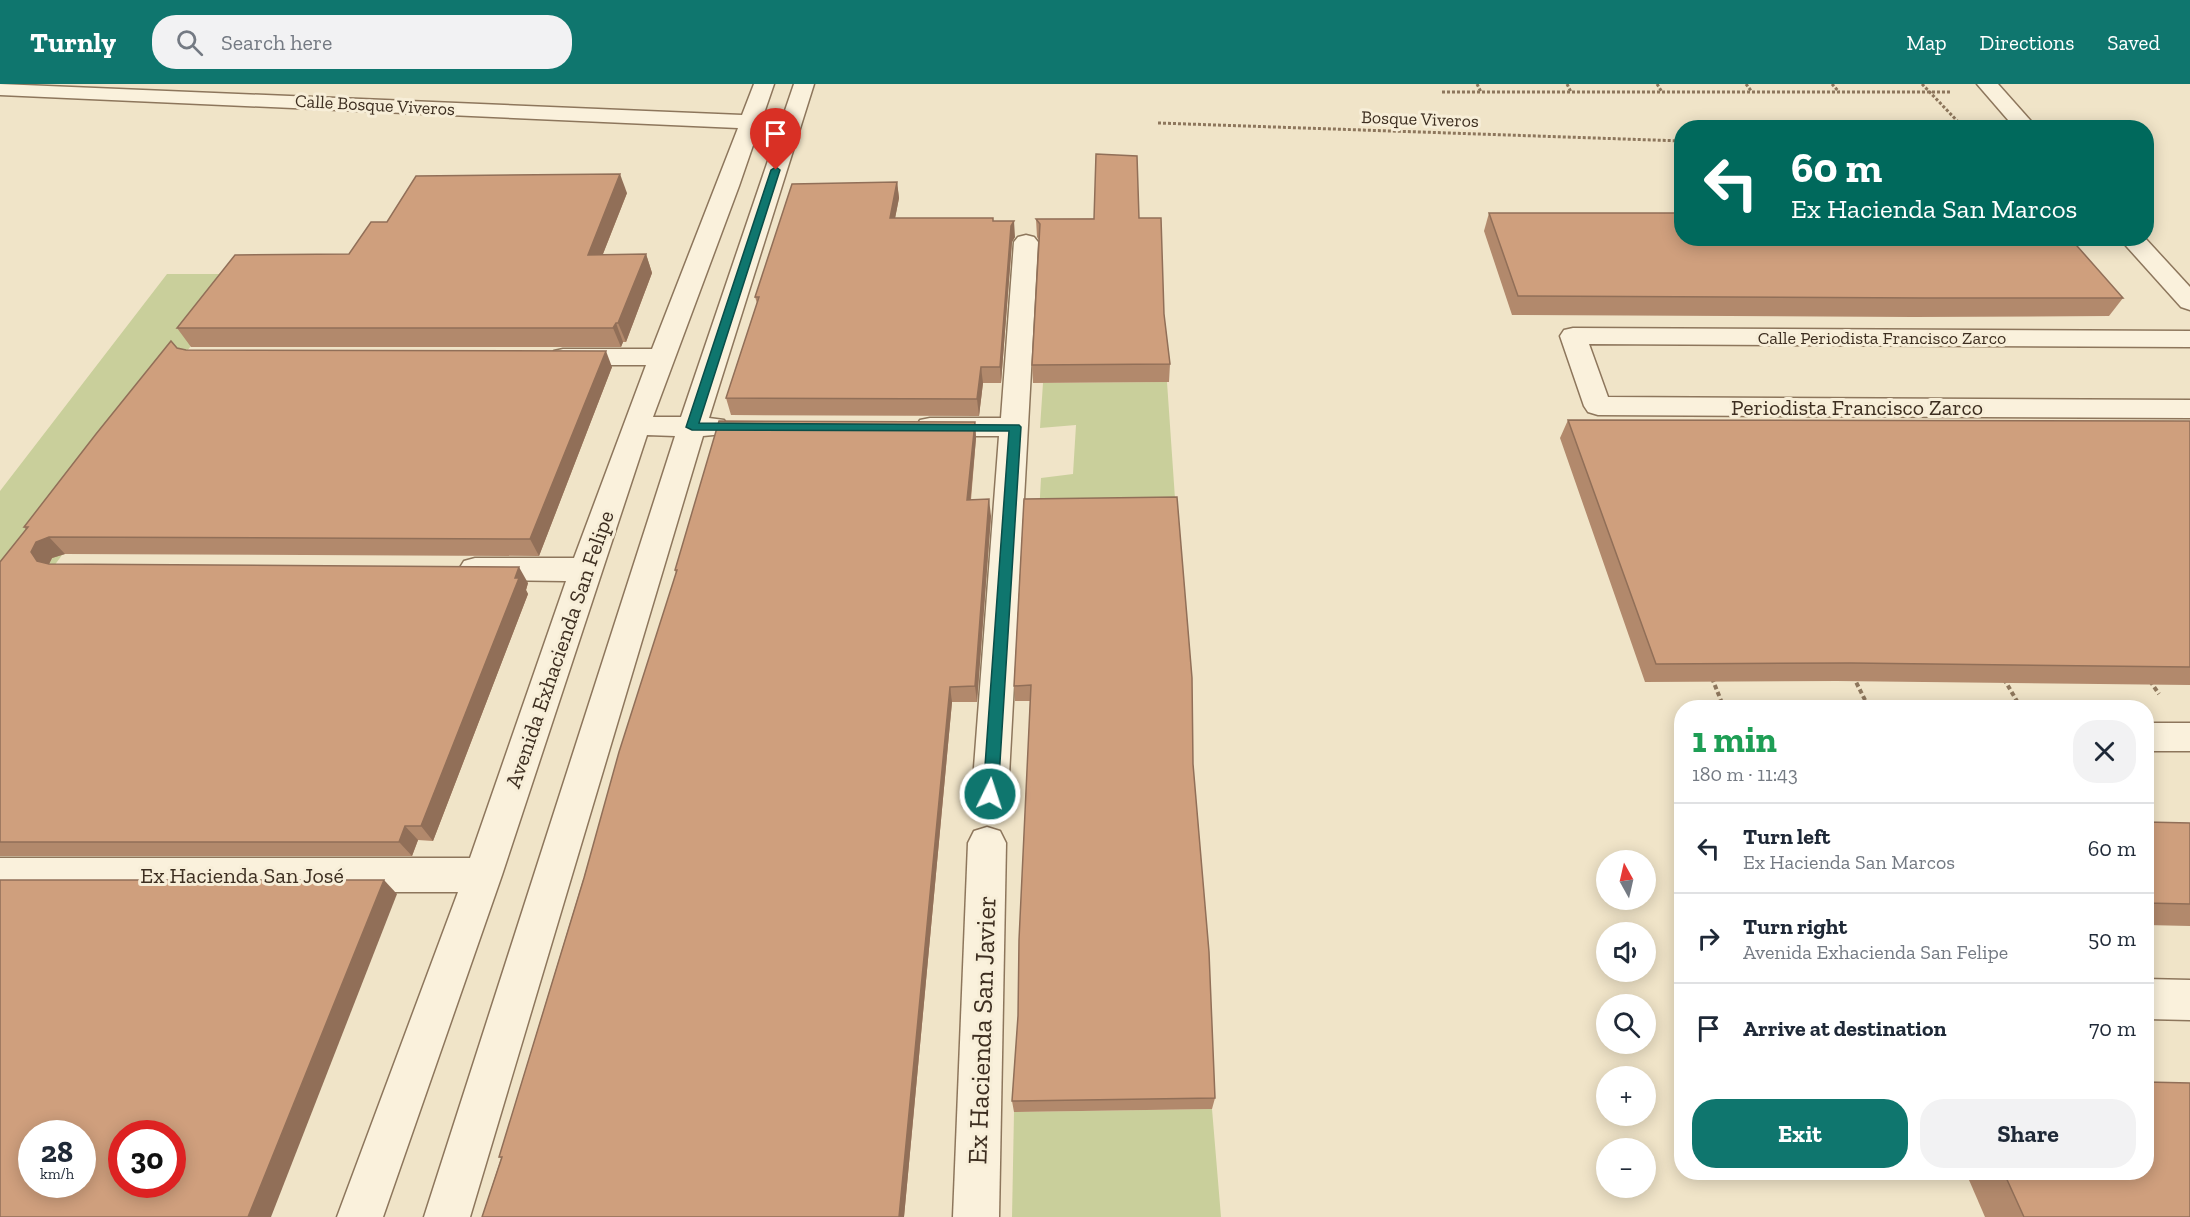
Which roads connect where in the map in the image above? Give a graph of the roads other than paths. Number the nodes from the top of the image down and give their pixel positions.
1 (764, 84) edge
2 (804, 84) edge
3 (1987, 84) edge
4 (0, 88) edge
5 (2020, 120) edge
6 (750, 122) junction
7 (1026, 242) dead end
8 (2138, 246) edge
9 (2190, 302) edge
10 (1573, 336) joint
11 (2190, 339) edge
12 (534, 357) edge
13 (661, 357) junction
14 (2190, 409) edge
15 (636, 426) junction
16 (692, 427) junction
17 (744, 427) edge
18 (908, 427) edge
19 (1015, 427) junction
20 (444, 569) edge
21 (585, 570) junction
22 (2154, 737) edge
23 (2189, 737) edge
24 (990, 794) dead end
25 (987, 843) dead end
26 (483, 874) junction
27 (0, 875) edge
28 (2154, 999) edge
29 (2190, 1000) edge
30 (360, 1217) edge
31 (447, 1217) edge
32 (976, 1217) edge

1 - 6 street, Avenida Exhacienda San Felipe
2 - 16 street
3 - 5 street
4 - 6 street, Calle Bosque Viveros
6 - 13 street, Avenida Exhacienda San Felipe
7 - 19 street
8 - 9 street
10 - 11 street, Calle Periodista Francisco Zarco
10 - 14 street, Periodista Francisco Zarco
12 - 13 street
13 - 15 street, Avenida Exhacienda San Felipe
15 - 16 street
15 - 21 street, Avenida Exhacienda San Felipe
16 - 17 street
16 - 31 street
18 - 19 street
19 - 24 street
20 - 21 street
21 - 26 street, Avenida Exhacienda San Felipe
22 - 23 street
25 - 32 street, Ex Hacienda San Javier
26 - 27 street, Ex Hacienda San José
26 - 30 street, Avenida Exhacienda San Felipe
28 - 29 street

